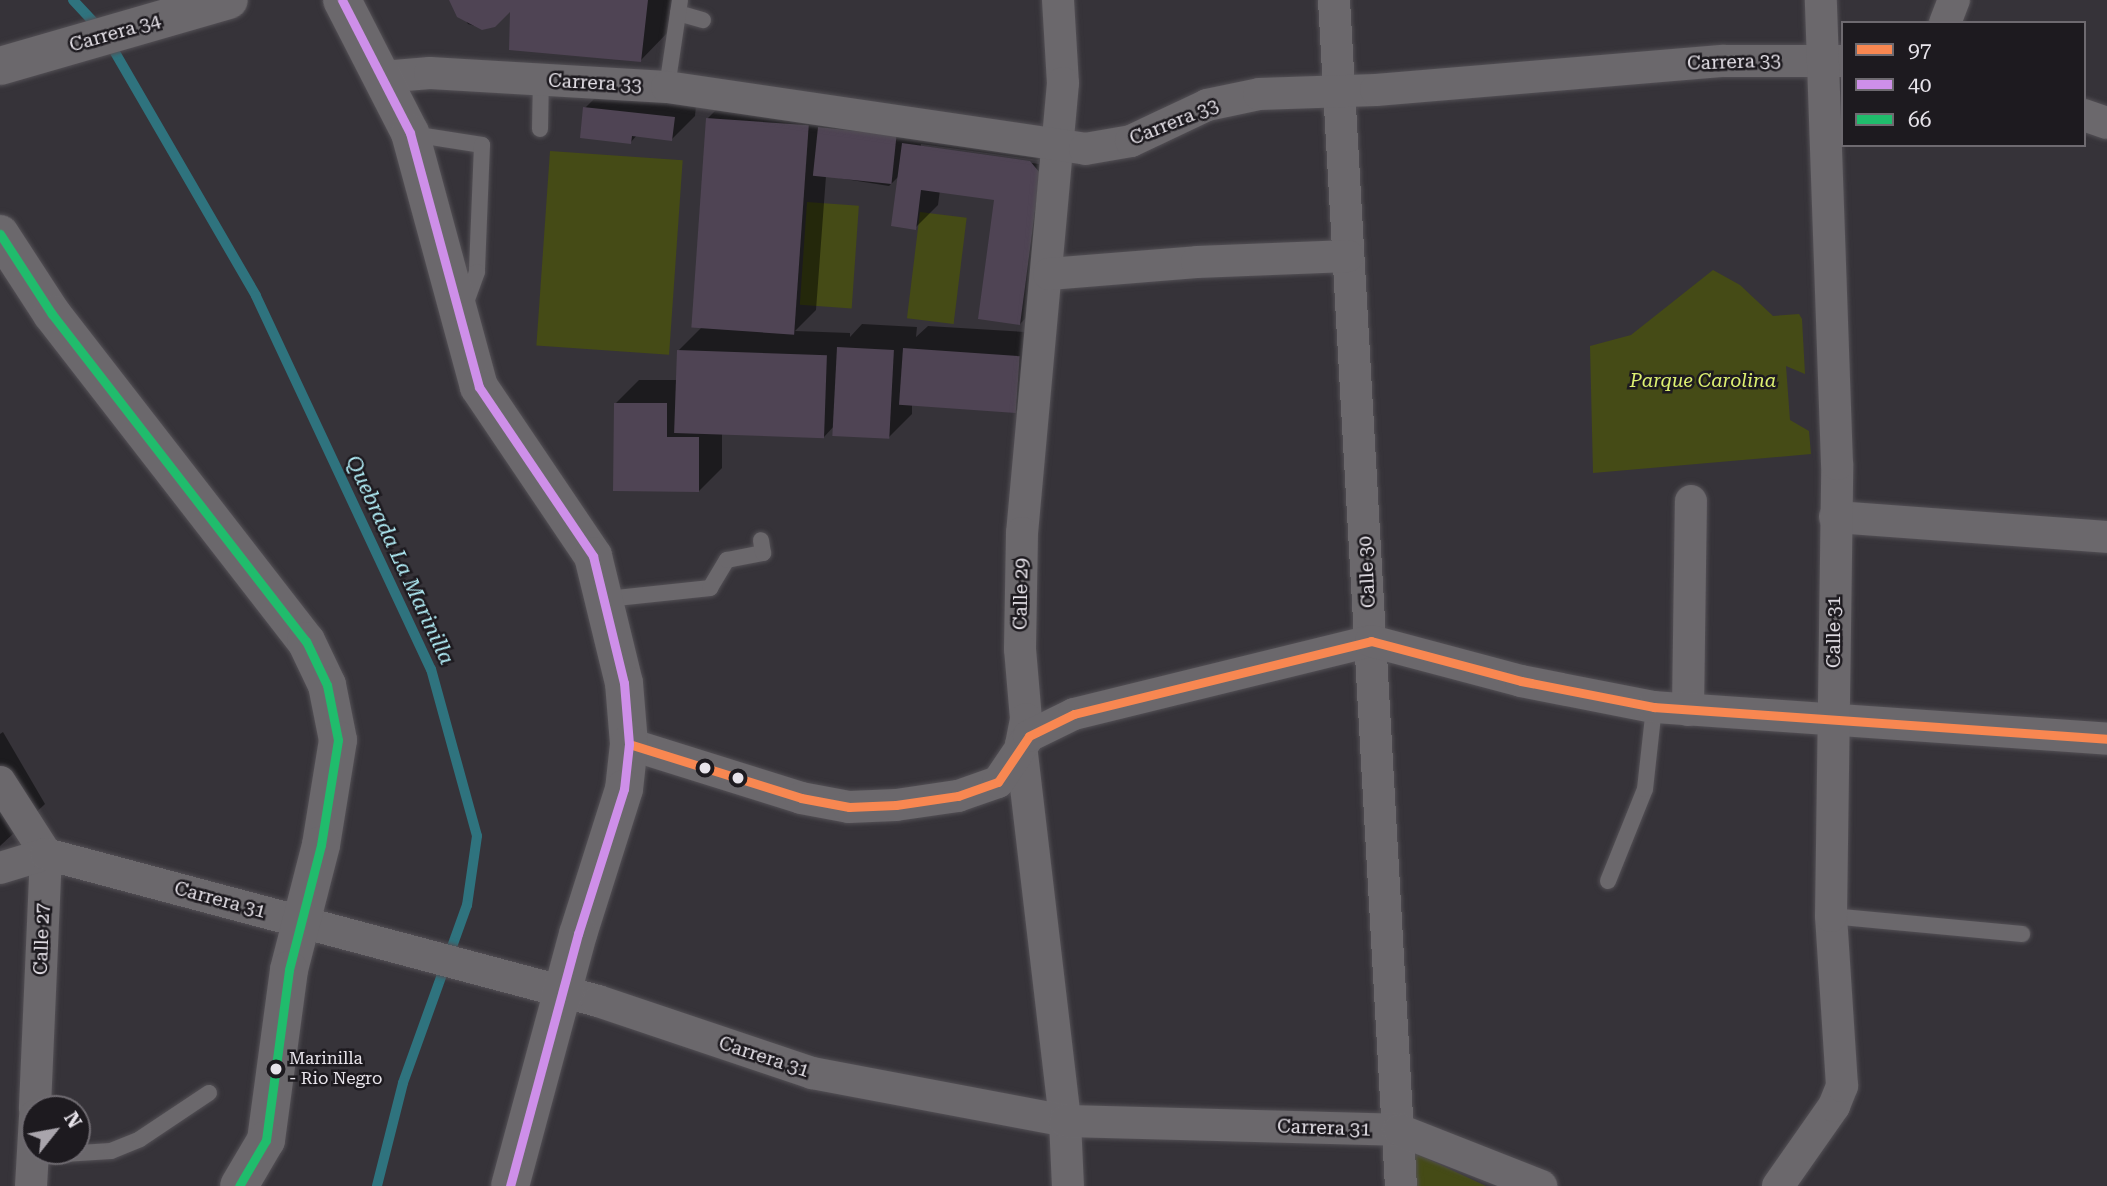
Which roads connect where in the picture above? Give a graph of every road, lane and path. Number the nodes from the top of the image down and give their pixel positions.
1 (342, 0) edge
2 (1058, 0) edge
3 (1334, 0) edge
4 (1821, 0) edge
5 (1954, 0) edge
6 (219, 3) edge
7 (679, 6) edge
8 (704, 19) dead end
9 (1946, 21) edge
10 (1832, 60) edge
11 (3, 65) edge
12 (382, 77) junction
13 (541, 79) junction
14 (667, 87) junction
15 (1338, 91) junction
16 (2086, 116) edge
17 (2107, 123) edge
18 (540, 129) dead end
19 (410, 133) junction
20 (1058, 145) junction
21 (0, 234) edge
22 (1348, 257) junction
23 (1049, 274) junction
24 (460, 317) junction
25 (1691, 501) dead end
26 (1835, 517) junction
27 (2107, 537) edge
28 (761, 540) dead end
29 (607, 599) junction
30 (1371, 641) junction
31 (1654, 707) junction
32 (1688, 710) junction
33 (1833, 721) junction
34 (2107, 740) edge
35 (629, 744) junction
36 (1021, 745) junction
37 (0, 782) edge
38 (46, 854) junction
39 (0, 867) edge
40 (1608, 881) dead end
41 (1831, 916) junction
42 (303, 922) junction
43 (2022, 934) dead end
44 (564, 992) junction
45 (209, 1093) dead end
46 (36, 1095) edge
47 (1065, 1121) junction
48 (1399, 1130) junction
49 (32, 1171) edge
50 (239, 1186) edge
51 (510, 1186) edge
52 (1068, 1186) edge
53 (1401, 1186) edge
54 (1541, 1186) edge
55 (1778, 1186) edge

1 - 12 main road
2 - 20 street, Calle 29
3 - 15 street, Calle 30
4 - 10 street, Calle 31
5 - 9 street
6 - 11 main road, Carrera 34
7 - 8 lane
7 - 14 lane
10 - 15 street, Carrera 33
10 - 26 street, Calle 31
12 - 13 street, Carrera 33
12 - 19 main road
13 - 14 street, Carrera 33
13 - 18 lane
14 - 20 street, Carrera 33
15 - 20 street, Carrera 33
15 - 22 street, Calle 30
16 - 17 street
19 - 24 main road
19 - 24 lane
20 - 23 street, Calle 29
21 - 42 main road
22 - 23 street
22 - 30 street, Calle 30
23 - 36 street, Calle 29
24 - 29 main road
25 - 32 street
26 - 27 street
26 - 33 street, Calle 31
28 - 29 lane
29 - 35 main road
30 - 31 street
30 - 36 street
30 - 48 street, Calle 30
31 - 32 street
31 - 40 lane
32 - 33 street
33 - 34 street
33 - 41 street, Calle 31
35 - 36 street
35 - 44 main road
36 - 47 street, Calle 29
37 - 38 street
38 - 39 street
38 - 42 street, Carrera 31
38 - 46 street, Calle 27
41 - 43 lane
41 - 55 street, Calle 31
42 - 44 street, Carrera 31
42 - 50 main road
44 - 47 street, Carrera 31
44 - 51 main road
45 - 49 lane
47 - 48 street, Carrera 31
47 - 52 street, Calle 29
48 - 53 street, Calle 30
48 - 54 street, Carrera 31

